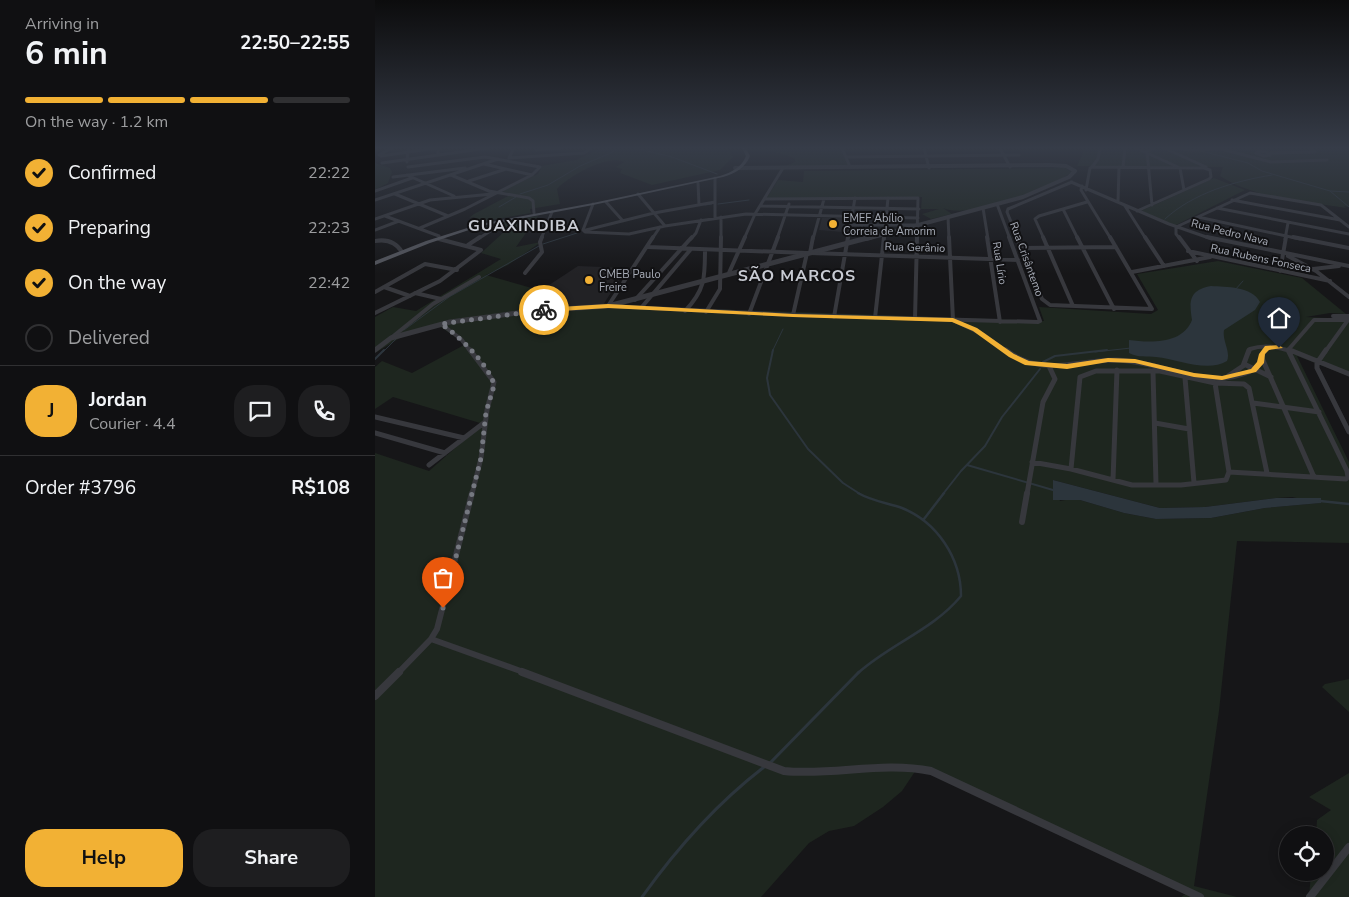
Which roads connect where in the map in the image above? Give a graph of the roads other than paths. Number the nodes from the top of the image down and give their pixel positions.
1 (407, 190) edge
2 (441, 190) edge
3 (487, 190) edge
4 (501, 190) edge
5 (656, 190) edge
6 (659, 190) edge
7 (698, 190) edge
8 (715, 190) edge
9 (770, 190) edge
10 (1039, 190) edge
11 (1053, 190) edge
12 (1081, 190) edge
13 (1086, 190) edge
14 (1091, 190) edge
15 (1119, 190) edge
16 (1151, 190) edge
17 (1184, 190) edge
18 (494, 193) junction
19 (395, 194) junction
20 (638, 194) junction
21 (1083, 194) junction
22 (456, 197) junction
23 (855, 198) junction
24 (888, 198) junction
25 (764, 199) junction
26 (791, 199) junction
27 (824, 199) junction
28 (375, 200) edge
29 (1232, 200) junction
30 (607, 202) junction
31 (715, 202) junction
32 (1087, 202) junction
33 (1118, 202) junction
34 (417, 203) junction
35 (593, 204) junction
36 (997, 204) junction
37 (699, 205) junction
38 (1125, 205) junction
39 (1152, 205) junction
40 (760, 206) junction
41 (788, 207) junction
42 (823, 207) junction
43 (854, 208) junction
44 (983, 208) junction
45 (1216, 208) junction
46 (887, 209) junction
47 (1063, 209) junction
48 (919, 210) junction
49 (1137, 211) junction
50 (552, 212) junction
51 (534, 213) junction
52 (654, 213) junction
53 (375, 214) edge
54 (755, 214) junction
55 (786, 214) junction
56 (383, 216) junction
57 (448, 216) junction
58 (820, 216) junction
59 (852, 216) junction
60 (721, 217) junction
61 (885, 217) junction
62 (948, 217) junction
63 (1198, 217) junction
64 (375, 218) edge
65 (715, 218) junction
66 (918, 218) junction
67 (701, 220) junction
68 (1340, 220) junction
69 (399, 221) junction
70 (623, 221) junction
71 (1288, 223) junction
72 (850, 225) junction
73 (917, 225) junction
74 (665, 226) junction
75 (884, 226) junction
76 (660, 227) junction
77 (1349, 227) edge
78 (420, 228) junction
79 (495, 228) dead end
80 (1176, 228) junction
81 (375, 230) edge
82 (583, 231) junction
83 (883, 234) junction
84 (1349, 234) edge
85 (1286, 236) junction
86 (439, 237) junction
87 (375, 241) edge
88 (847, 244) junction
89 (467, 246) junction
90 (648, 247) junction
91 (1083, 247) junction
92 (1116, 247) junction
93 (1021, 248) junction
94 (1048, 248) junction
95 (1349, 248) edge
96 (681, 249) junction
97 (691, 249) junction
98 (402, 250) junction
99 (705, 250) junction
100 (721, 250) junction
101 (737, 250) junction
102 (1188, 251) junction
103 (773, 252) junction
104 (1283, 253) junction
105 (810, 254) junction
106 (845, 254) junction
107 (881, 255) junction
108 (917, 256) junction
109 (951, 257) junction
110 (1212, 257) junction
111 (991, 259) junction
112 (1018, 260) junction
113 (1197, 261) junction
114 (375, 262) edge
115 (769, 264) junction
116 (1164, 266) junction
117 (1347, 266) edge
118 (1312, 269) junction
119 (457, 270) junction
120 (1280, 271) junction
121 (1132, 272) junction
122 (525, 273) dead end
123 (728, 276) junction
124 (479, 277) dead end
125 (721, 277) junction
126 (1330, 281) junction
127 (705, 282) junction
128 (385, 287) junction
129 (375, 292) edge
130 (415, 293) junction
131 (410, 296) junction
132 (651, 296) junction
133 (1349, 296) edge
134 (441, 299) junction
135 (635, 300) junction
136 (608, 306) junction
137 (1073, 306) junction
138 (641, 308) junction
139 (1114, 309) junction
140 (685, 311) junction
141 (706, 312) junction
142 (375, 313) edge
143 (749, 314) junction
144 (793, 316) junction
145 (1333, 316) dead end
146 (834, 317) junction
147 (875, 318) junction
148 (915, 319) junction
149 (1349, 319) edge
150 (953, 320) junction
151 (1000, 322) junction
152 (441, 324) junction
153 (391, 338) junction
154 (1273, 346) junction
155 (375, 350) edge
156 (1249, 350) junction
157 (1288, 350) junction
158 (1262, 356) junction
159 (1317, 363) junction
160 (1244, 364) junction
161 (1049, 366) junction
162 (1349, 368) edge
163 (1117, 370) junction
164 (1255, 370) junction
165 (1153, 372) junction
166 (1348, 375) edge
167 (1271, 377) junction
168 (1185, 378) junction
169 (1226, 378) junction
170 (1215, 383) junction
171 (1253, 403) junction
172 (1282, 407) junction
173 (1319, 412) junction
174 (375, 417) edge
175 (485, 422) junction
176 (1155, 423) junction
177 (1189, 429) junction
178 (1349, 432) edge
179 (375, 433) edge
180 (464, 438) junction
181 (445, 453) junction
182 (1032, 462) junction
183 (429, 465) dead end
184 (1071, 469) junction
185 (1348, 471) edge
186 (1229, 472) junction
187 (1267, 473) junction
188 (1314, 477) junction
189 (1113, 480) junction
190 (1194, 483) junction
191 (1157, 484) junction
192 (1021, 522) dead end
193 (431, 640) junction
194 (375, 696) edge
195 (1349, 847) edge
196 (1200, 897) edge
197 (1310, 897) edge

1 - 19 street
2 - 22 street
3 - 18 street
4 - 18 street
5 - 51 main road
6 - 20 main road
7 - 37 street
8 - 31 street
9 - 25 street
10 - 36 street
11 - 93 street
12 - 21 street
13 - 21 street
14 - 33 street, Rua Pedro Nava
15 - 33 street
16 - 39 street
17 - 39 street
18 - 22 street
18 - 51 street
18 - 57 street
19 - 28 street
19 - 34 street
20 - 30 main road
20 - 52 street
21 - 32 street
22 - 34 street
23 - 24 street
23 - 27 street
23 - 43 street
24 - 46 street
24 - 48 street
25 - 26 street
25 - 40 street
26 - 27 street
26 - 41 street
27 - 42 street
29 - 45 street
29 - 68 street
29 - 68 street
30 - 35 main road
30 - 70 street
31 - 37 street
31 - 65 street
32 - 47 street
32 - 92 street
33 - 38 street, Rua Pedro Nava
34 - 56 street
34 - 57 street
35 - 50 main road
35 - 82 street
36 - 44 street
36 - 112 street, Rua Crisântemo
37 - 52 street
38 - 49 street, Rua Pedro Nava
38 - 116 street
39 - 49 street
40 - 41 street
40 - 54 street
41 - 42 street
41 - 55 street
42 - 43 street
42 - 58 street
43 - 46 street
43 - 59 street
44 - 62 street
44 - 111 street, Rua Lírio
45 - 63 street
45 - 71 street
46 - 48 street
46 - 61 street
47 - 91 street
47 - 94 street
48 - 66 street
49 - 80 street, Rua Pedro Nava
50 - 86 main road
50 - 122 street
51 - 86 main road
52 - 70 street
52 - 74 street
53 - 56 street
54 - 55 street
54 - 60 street
54 - 101 street
55 - 58 street
55 - 103 street
56 - 64 street
56 - 69 street
57 - 78 street
58 - 59 street
58 - 105 street
59 - 61 street
59 - 72 street
60 - 65 street
60 - 100 street
61 - 66 street
61 - 75 street
62 - 73 street
62 - 109 street
63 - 80 street
63 - 85 street
65 - 67 street
66 - 73 street
67 - 74 street
67 - 96 street
68 - 77 street
69 - 78 street
69 - 81 street
70 - 82 street
71 - 84 street
71 - 85 street
72 - 75 street
72 - 88 street
73 - 75 street
73 - 83 street
73 - 108 street
74 - 76 street
75 - 83 street
76 - 82 street
76 - 90 street
78 - 86 street
79 - 89 street
80 - 102 street
80 - 104 street, Rua Pedro Nava
83 - 88 street
83 - 107 street
85 - 95 street
85 - 104 street
86 - 89 street
86 - 98 main road
87 - 98 street
88 - 105 street
88 - 106 street
89 - 119 street
90 - 96 street, Rua Gerânio
90 - 136 street
91 - 92 street
91 - 94 street
91 - 139 street
92 - 121 street
93 - 94 street
93 - 137 street
94 - 137 street
96 - 97 street, Rua Gerânio
96 - 135 street
97 - 99 street, Rua Gerânio
97 - 132 street
98 - 114 main road
99 - 100 street, Rua Gerânio
99 - 127 street
100 - 101 street, Rua Gerânio
100 - 125 street
101 - 103 street, Rua Gerânio
101 - 123 street
102 - 110 street, Rua Rubens Fonseca
102 - 113 street
103 - 105 street, Rua Gerânio
103 - 115 street
104 - 117 street, Rua Pedro Nava
104 - 118 street
104 - 120 street
105 - 106 street, Rua Gerânio
105 - 115 street
105 - 144 street
106 - 107 street, Rua Gerânio
106 - 146 street
107 - 108 street, Rua Gerânio
107 - 147 street
108 - 109 street, Rua Gerânio
108 - 148 street
109 - 111 street, Rua Gerânio
109 - 150 street
110 - 113 street
110 - 120 street, Rua Rubens Fonseca
111 - 112 street, Rua Gerânio
111 - 151 street, Rua Lírio
112 - 151 street, Rua Crisântemo
113 - 116 street
115 - 123 street
115 - 143 street
116 - 121 street
117 - 118 street
118 - 126 street
119 - 128 street
119 - 130 street
120 - 126 street, Rua Rubens Fonseca
121 - 139 street
123 - 125 street
124 - 134 street
125 - 127 street
125 - 141 street
126 - 133 street
127 - 132 street
127 - 140 street
128 - 129 street
128 - 131 street
130 - 131 street
130 - 134 street
131 - 142 street
132 - 135 street
132 - 138 street
134 - 153 street
135 - 136 street
136 - 138 street
136 - 152 street
137 - 139 street
138 - 140 street
140 - 141 street
141 - 143 street
143 - 144 street
144 - 146 street
145 - 149 street
146 - 147 street
147 - 148 street
148 - 150 street
149 - 157 street
149 - 159 street
150 - 151 street
150 - 161 street
152 - 153 street
152 - 175 street
153 - 155 street
154 - 156 street
154 - 157 street
154 - 158 street
156 - 158 street
156 - 160 street
157 - 159 street
157 - 173 street
158 - 164 street
158 - 167 street
159 - 166 street
159 - 178 street
160 - 164 street
160 - 169 street
161 - 169 street
161 - 182 street
162 - 166 street
163 - 165 street
163 - 184 street
163 - 189 street
164 - 167 street
164 - 169 street
165 - 168 street
165 - 176 street
167 - 172 street
168 - 170 street
168 - 177 street
170 - 171 street
170 - 186 street
171 - 172 street
171 - 187 street
172 - 173 street
172 - 188 street
173 - 185 street
174 - 180 street
175 - 180 street
175 - 193 street
176 - 177 street
176 - 191 street
177 - 190 street
179 - 181 street
180 - 181 street
181 - 183 street
182 - 184 street
182 - 192 street
184 - 189 street
185 - 188 street
186 - 187 street
186 - 190 street
187 - 188 street
189 - 191 street
190 - 191 street
193 - 194 street
193 - 196 street
195 - 197 street

